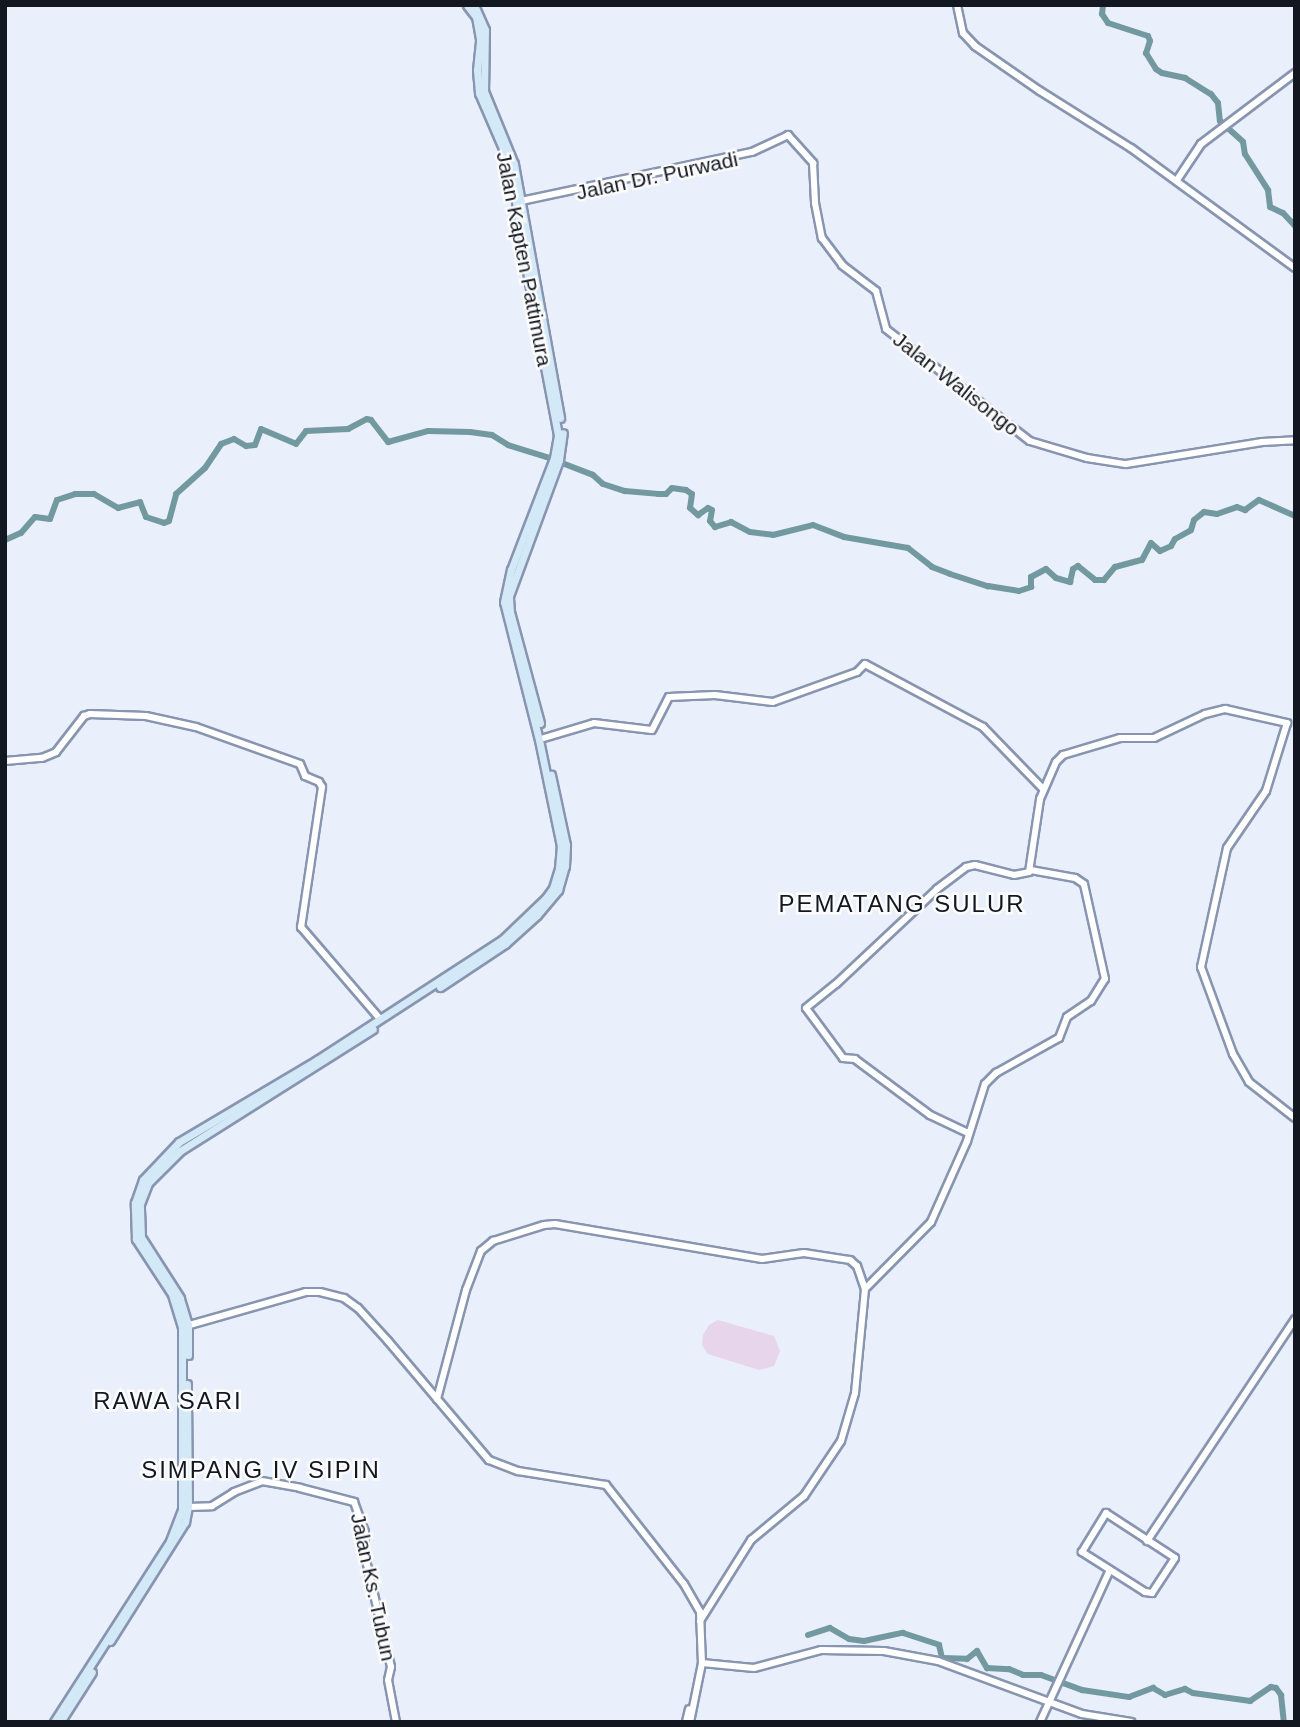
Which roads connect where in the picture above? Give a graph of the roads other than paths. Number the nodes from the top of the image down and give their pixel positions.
1 (467, 5) edge
2 (474, 5) edge
3 (957, 5) edge
4 (1295, 73) edge
5 (789, 137) joint
6 (1177, 180) junction
7 (522, 203) junction
8 (1295, 268) edge
9 (552, 386) junction
10 (1295, 440) edge
11 (530, 693) junction
12 (544, 738) junction
13 (5, 761) edge
14 (547, 764) junction
15 (1043, 789) junction
16 (1031, 870) junction
17 (414, 1001) junction
18 (380, 1019) junction
19 (260, 1097) junction
20 (1295, 1118) edge
21 (968, 1133) junction
22 (864, 1289) junction
23 (1295, 1319) edge
24 (185, 1328) junction
25 (387, 1342) junction
26 (437, 1399) junction
27 (559, 1478) junction
28 (185, 1492) junction
29 (188, 1507) junction
30 (1147, 1541) junction
31 (160, 1559) junction
32 (1110, 1570) junction
33 (148, 1576) junction
34 (701, 1621) junction
35 (702, 1663) junction
36 (1049, 1704) junction
37 (54, 1722) edge
38 (60, 1722) edge
39 (396, 1722) edge
40 (688, 1722) edge
41 (1040, 1722) edge
42 (1131, 1722) edge

1 - 9 main road, Jalan Kapten Pattimura
2 - 7 main road, Jalan Kapten Pattimura
3 - 6 street
4 - 6 street
5 - 7 street, Jalan Dr. Purwadi
5 - 10 street, Jalan Walisongo
6 - 8 street
7 - 9 main road, Jalan Kapten Pattimura
9 - 11 main road, Jalan Kapten Pattimura
11 - 12 main road
11 - 14 main road
12 - 14 main road
12 - 15 street
13 - 18 street
14 - 17 main road
15 - 16 street
15 - 20 street
16 - 21 street
16 - 21 street
17 - 18 main road
17 - 19 main road
18 - 19 main road
19 - 24 main road
21 - 22 street
22 - 26 street
22 - 34 street
23 - 30 street
24 - 25 street
24 - 28 main road
25 - 26 street
25 - 27 street
26 - 27 street
27 - 34 street
28 - 29 main road
28 - 31 main road
29 - 31 main road
29 - 39 street, Jalan Ks. Tubun
30 - 32 street
30 - 32 street
31 - 33 main road
32 - 36 street
33 - 37 main road
33 - 38 main road
34 - 35 street
34 - 40 street
35 - 36 street
35 - 40 street
36 - 41 street
36 - 42 street

